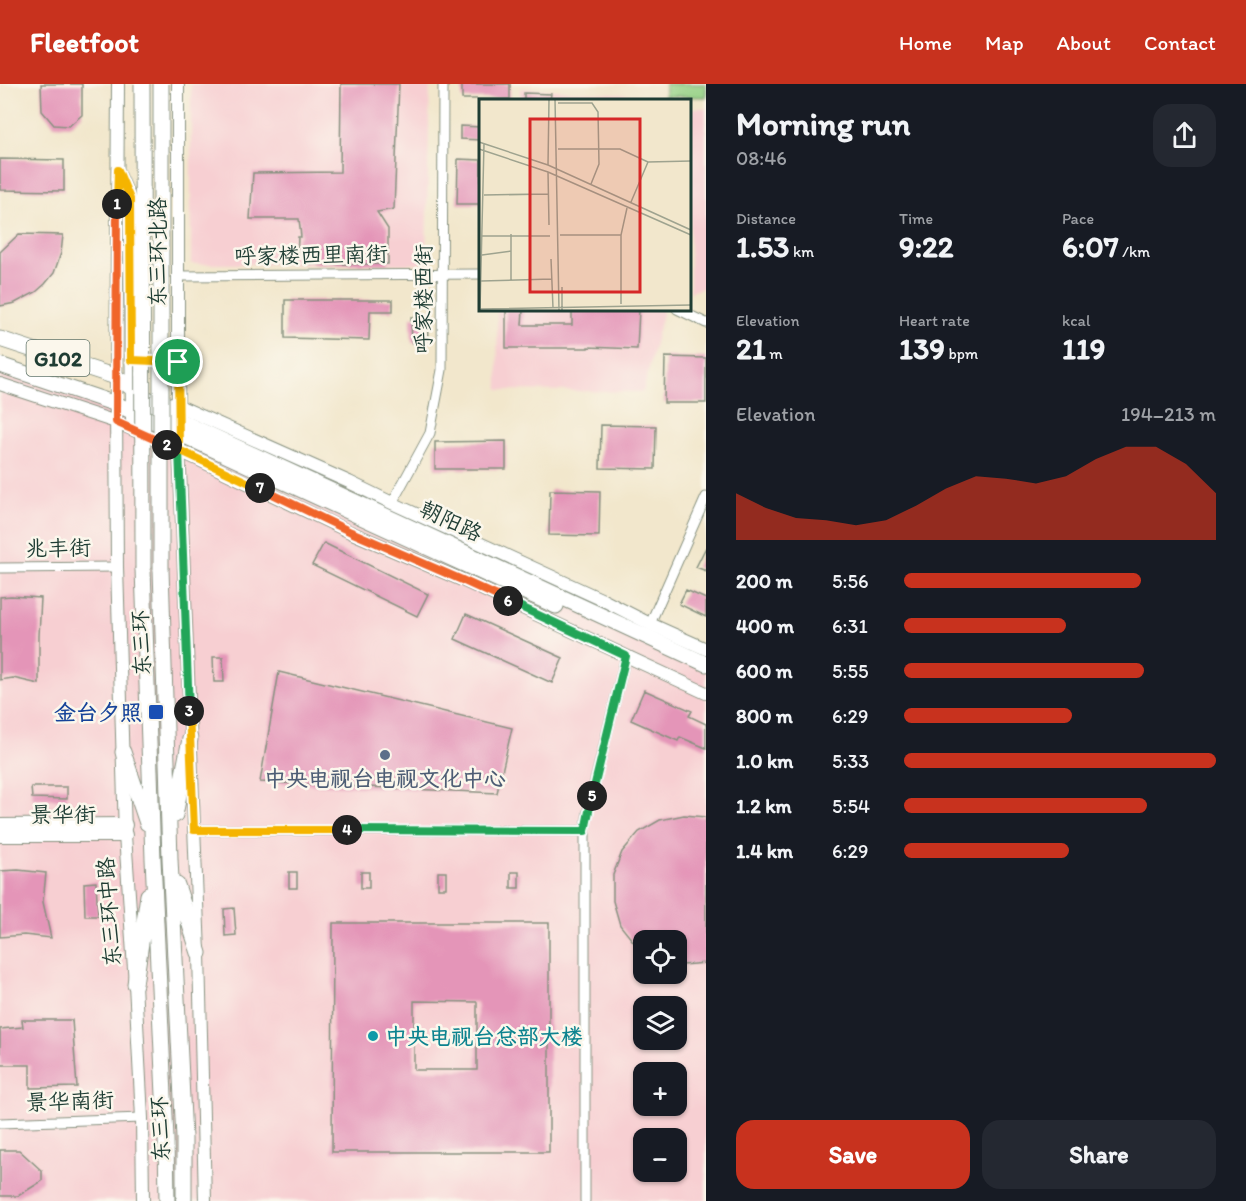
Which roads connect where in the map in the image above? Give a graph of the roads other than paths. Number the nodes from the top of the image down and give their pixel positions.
1 (118, 84) edge
2 (142, 84) edge
3 (161, 84) edge
4 (178, 84) edge
5 (442, 84) edge
6 (118, 170) junction
7 (442, 273) junction
8 (479, 274) edge
9 (178, 276) junction
10 (679, 310) edge
11 (706, 323) edge
12 (0, 339) edge
13 (116, 360) junction
14 (131, 360) junction
15 (178, 362) junction
16 (0, 365) edge
17 (116, 377) junction
18 (0, 384) edge
19 (131, 386) junction
20 (116, 404) junction
21 (132, 411) junction
22 (178, 419) junction
23 (116, 422) junction
24 (132, 429) junction
25 (179, 450) junction
26 (706, 497) edge
27 (392, 503) junction
28 (117, 567) junction
29 (0, 568) edge
30 (650, 624) junction
31 (706, 649) edge
32 (626, 656) junction
33 (706, 664) edge
34 (706, 675) edge
35 (706, 693) edge
36 (190, 739) junction
37 (123, 752) junction
38 (0, 826) edge
39 (125, 830) junction
40 (194, 830) junction
41 (585, 831) junction
42 (0, 836) edge
43 (153, 841) junction
44 (169, 842) junction
45 (153, 859) junction
46 (170, 859) junction
47 (199, 952) junction
48 (135, 984) junction
49 (142, 1118) junction
50 (0, 1123) edge
51 (143, 1201) edge
52 (167, 1201) edge
53 (184, 1201) edge
54 (205, 1201) edge
55 (585, 1201) edge

1 - 6 street, 东三环北路
2 - 43 highway, 东三环, bridge
3 - 44 highway, 东三环, bridge
4 - 9 street, 东三环北路
5 - 7 street, 呼家楼西街
6 - 13 street, 东三环北路
6 - 14 street
7 - 8 street, 呼家楼西里南街
7 - 9 street, 呼家楼西里南街
7 - 27 street, 呼家楼西街
9 - 15 street, 东三环北路
10 - 11 street
12 - 17 highway, G102
13 - 14 street
13 - 17 street, 东三环北路
14 - 15 street
14 - 19 street
15 - 22 street, 东三环北路
16 - 20 highway, G102
17 - 19 highway, G102
17 - 20 street, 东三环北路
18 - 23 street
19 - 21 street
19 - 22 highway, G102
20 - 21 highway, G102
20 - 23 street, 东三环中路
21 - 22 highway, G102
21 - 24 street
22 - 25 street, 东三环北路
22 - 27 street, 朝阳路
22 - 33 highway, 朝阳路 / G102
22 - 34 highway, 朝阳路 / G102
23 - 24 street
23 - 28 street, 东三环中路
24 - 25 street
25 - 32 street
25 - 36 street
26 - 30 street
27 - 30 street, 朝阳路
28 - 29 street, 兆丰街
28 - 37 street, 东三环中路
30 - 31 street, 朝阳路
32 - 35 street
32 - 41 street
36 - 40 street
36 - 44 highway
37 - 39 street, 东三环中路
37 - 43 highway
38 - 39 main road, 景华街
39 - 42 main road, 景华街
39 - 48 street, 东三环中路
40 - 41 street
40 - 47 street
41 - 55 street
43 - 45 highway, 东三环
44 - 46 highway, 东三环
45 - 48 highway
45 - 52 highway, 东三环
46 - 47 highway
46 - 53 highway, 东三环
47 - 54 street
48 - 49 street, 东三环中路
49 - 50 street, 景华南街
49 - 51 street, 东三环中路

